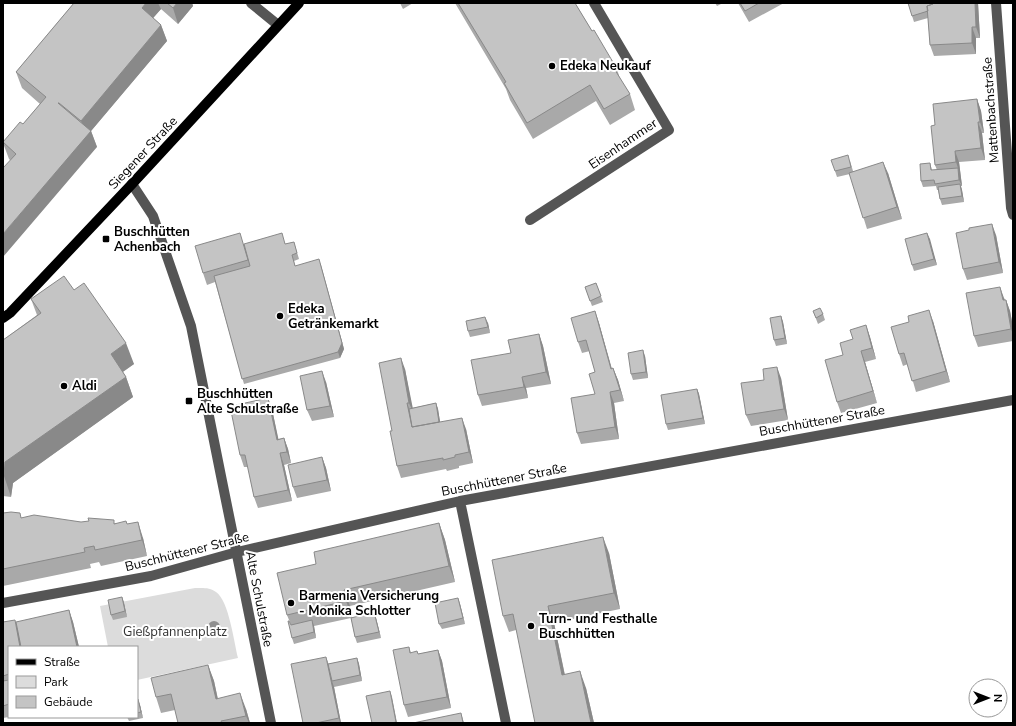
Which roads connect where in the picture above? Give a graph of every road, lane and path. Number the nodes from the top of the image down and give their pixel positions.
1 (251, 3) edge
2 (299, 3) edge
3 (594, 3) edge
4 (996, 3) edge
5 (278, 25) junction
6 (132, 184) junction
7 (1013, 215) edge
8 (530, 220) dead end
9 (3, 318) edge
10 (1013, 400) edge
11 (460, 501) junction
12 (237, 552) junction
13 (3, 603) edge
14 (271, 723) edge
15 (506, 723) edge

1 - 5 street
2 - 5 main road, Siegener Straße
3 - 8 street, Eisenhammer
4 - 7 street, Mattenbachstraße
5 - 6 main road, Siegener Straße
6 - 9 main road, Siegener Straße
6 - 12 street, Alte Schulstraße
10 - 11 street, Buschhüttener Straße
11 - 12 street, Buschhüttener Straße
11 - 15 street
12 - 13 street, Buschhüttener Straße
12 - 14 street, Alte Schulstraße

